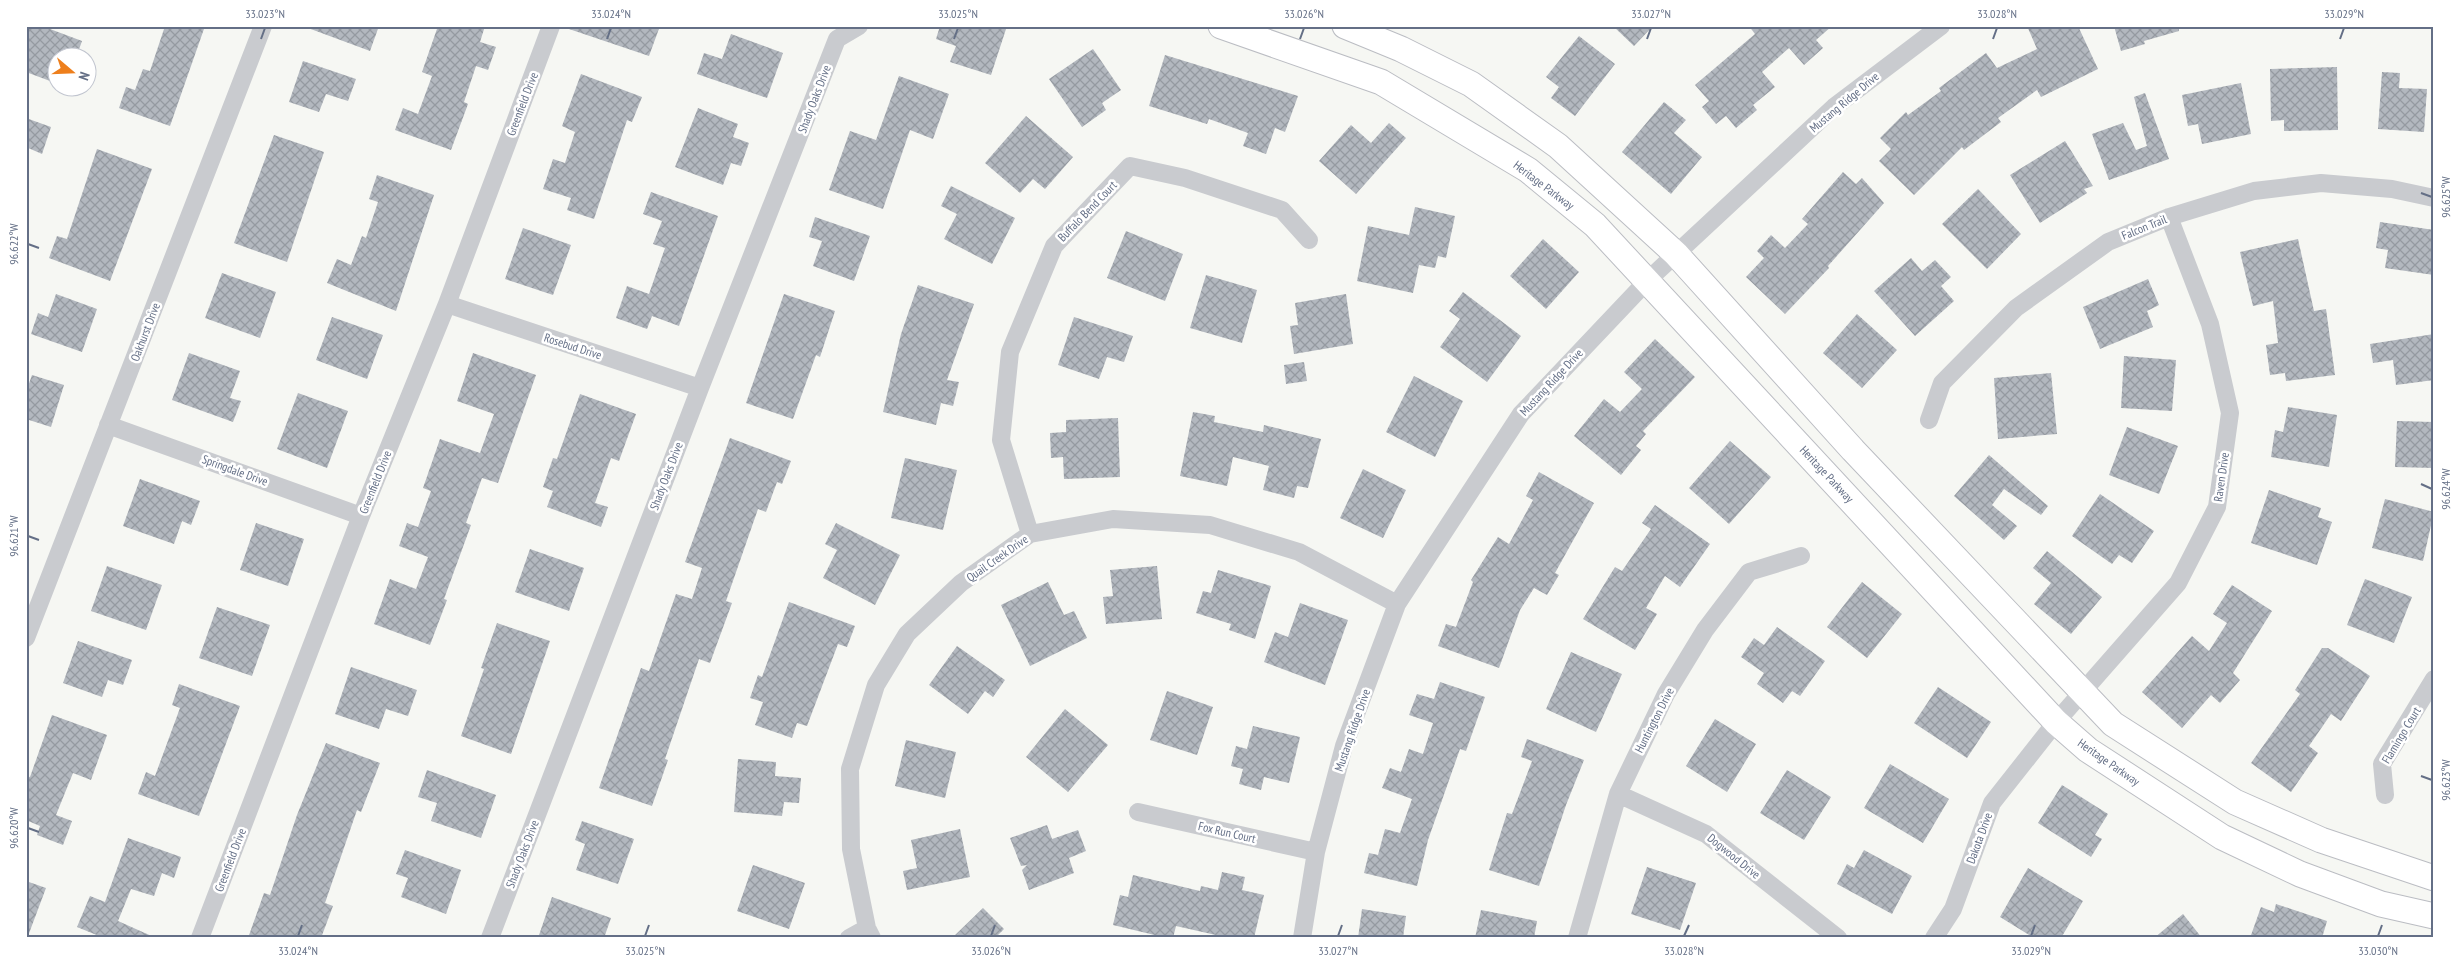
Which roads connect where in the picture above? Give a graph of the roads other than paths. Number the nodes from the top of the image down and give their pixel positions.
1 (263, 26) edge
2 (551, 26) edge
3 (859, 26) edge
4 (1221, 26) edge
5 (1345, 26) edge
6 (1941, 26) edge
7 (2434, 198) edge
8 (2169, 217) junction
9 (1309, 240) dead end
10 (1676, 254) junction
11 (1648, 280) junction
12 (447, 304) junction
13 (700, 388) junction
14 (1929, 420) dead end
15 (108, 425) junction
16 (361, 516) junction
17 (1030, 534) junction
18 (1802, 556) dead end
19 (1397, 604) junction
20 (26, 638) edge
21 (2434, 679) edge
22 (2082, 693) junction
23 (2056, 722) junction
24 (1618, 794) junction
25 (2385, 795) dead end
26 (1138, 812) dead end
27 (1316, 852) junction
28 (2434, 878) edge
29 (2434, 916) edge
30 (869, 933) edge
31 (200, 938) edge
32 (490, 938) edge
33 (849, 938) edge
34 (1302, 938) edge
35 (1577, 938) edge
36 (1838, 938) edge
37 (1934, 938) edge

1 - 15 street, Oakhurst Drive
2 - 12 street, Greenfield Drive
3 - 13 street, Shady Oaks Drive
4 - 11 main road, Heritage Parkway
5 - 10 main road
6 - 10 street, Mustang Ridge Drive
7 - 8 street, Falcon Trail
8 - 14 street, Falcon Trail
8 - 22 street, Raven Drive
9 - 17 street, Buffalo Bend Court
10 - 11 street, Mustang Ridge Drive
10 - 22 main road
11 - 19 street, Mustang Ridge Drive
11 - 23 main road, Heritage Parkway
12 - 13 street, Rosebud Drive
12 - 16 street, Greenfield Drive
13 - 32 street, Shady Oaks Drive
15 - 16 street, Springdale Drive
15 - 20 street, Oakhurst Drive
16 - 31 street, Greenfield Drive
17 - 19 street, Quail Creek Drive
17 - 30 street, Quail Creek Drive
18 - 24 street, Huntington Drive
19 - 27 street, Mustang Ridge Drive
21 - 25 street, Flamingo Court
22 - 23 street, Raven Drive
22 - 28 main road
23 - 29 main road, Heritage Parkway
23 - 37 street, Dakota Drive
24 - 35 street, Huntington Drive
24 - 36 street, Dogwood Drive
26 - 27 street, Fox Run Court
27 - 34 street, Mustang Ridge Drive
30 - 33 street

